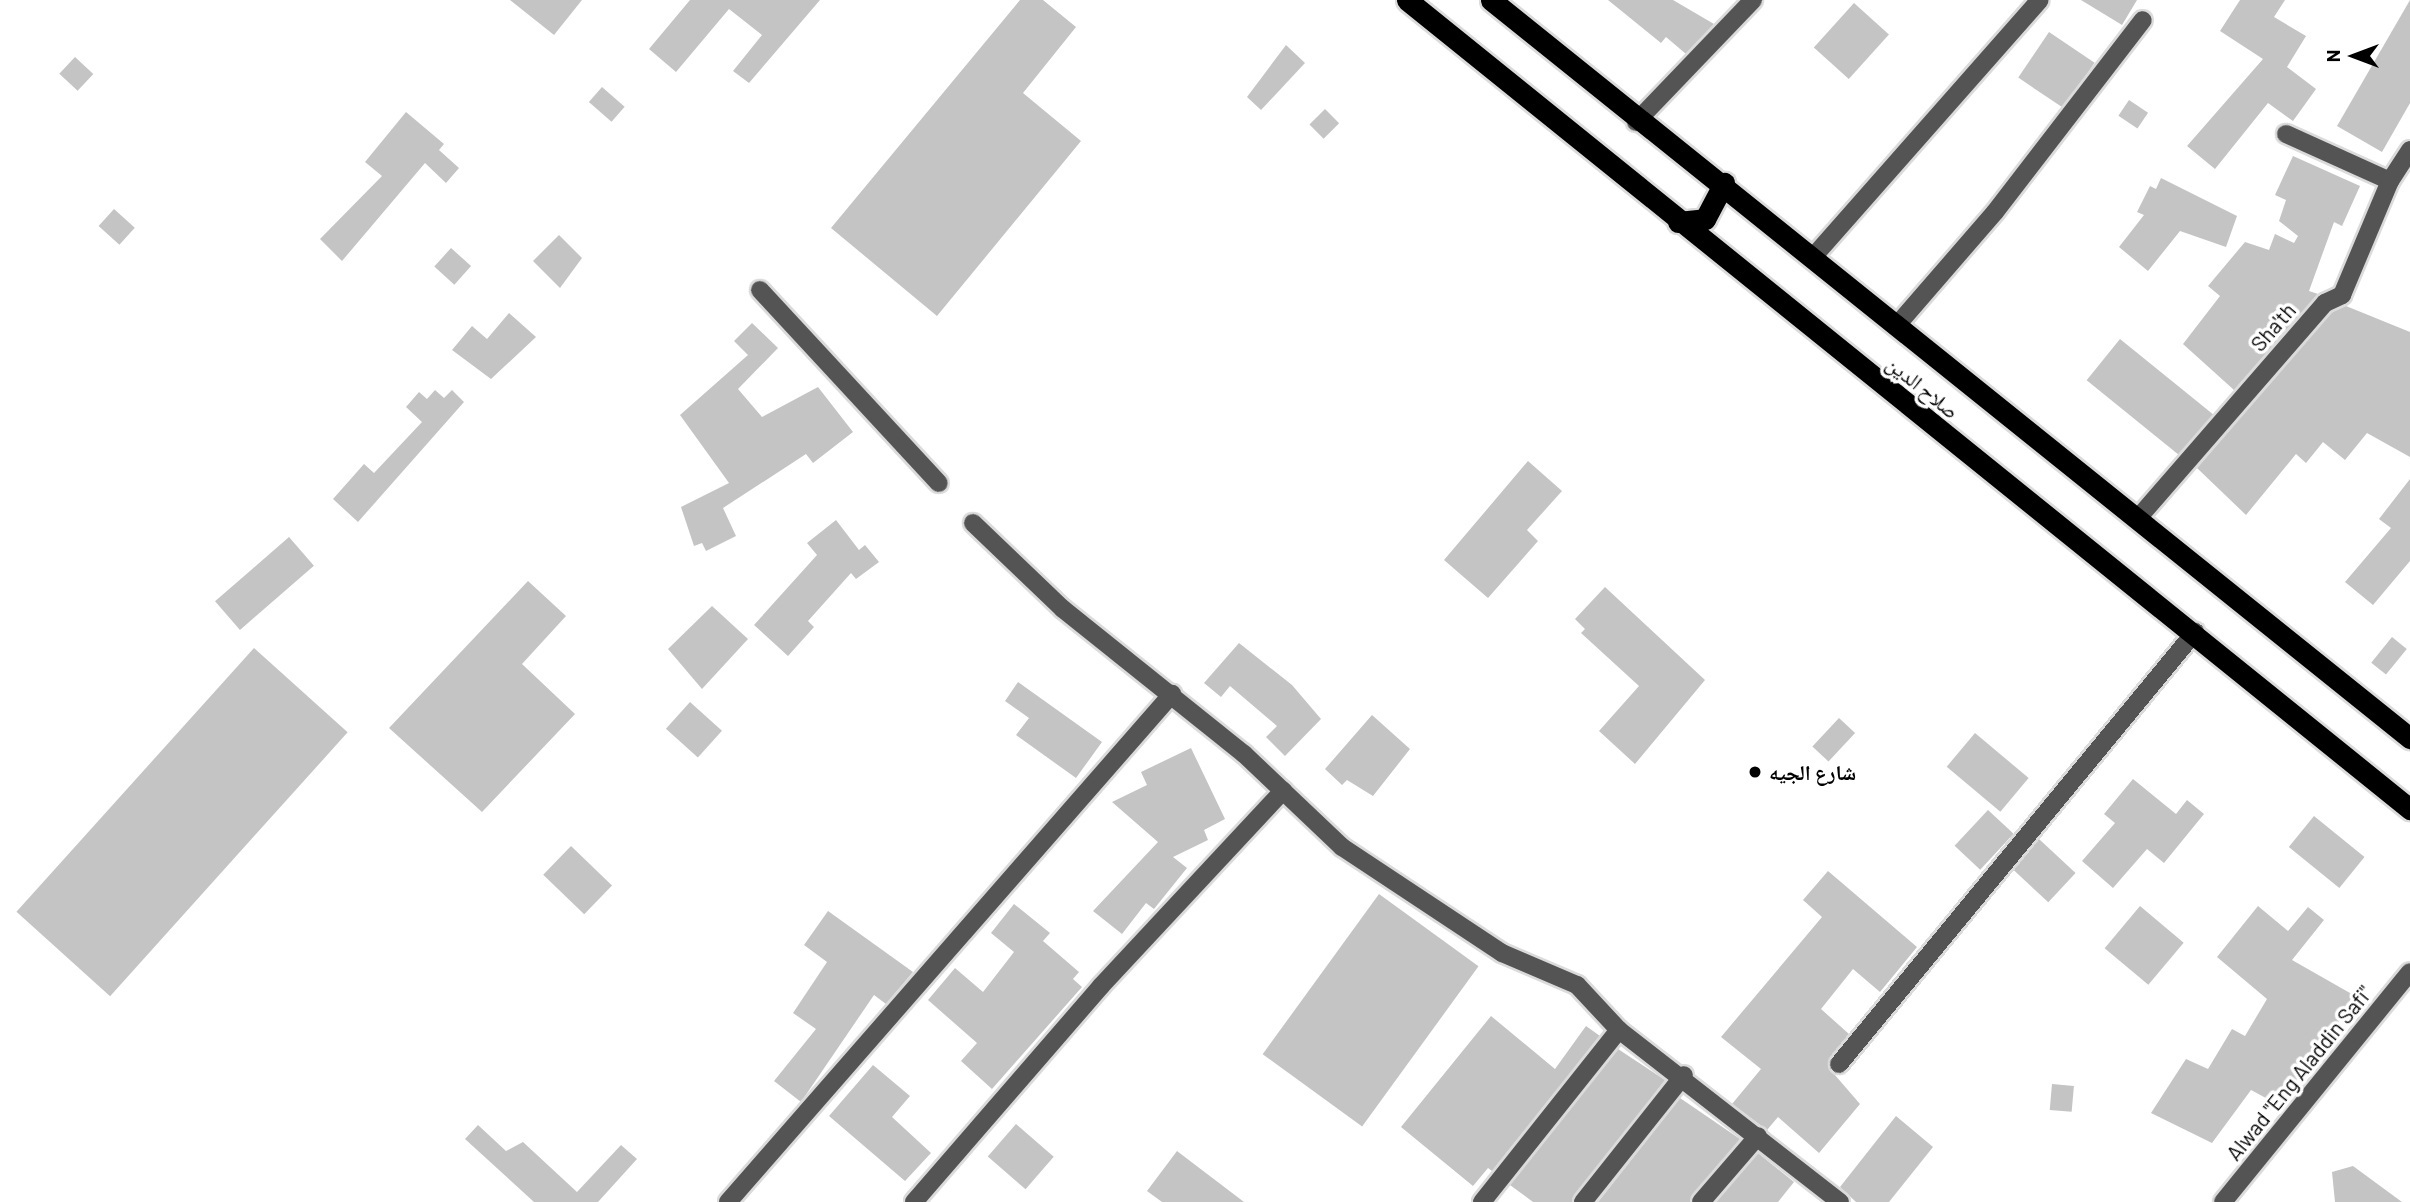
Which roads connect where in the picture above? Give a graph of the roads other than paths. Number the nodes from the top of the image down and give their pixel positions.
1 (1407, 0) edge
2 (1491, 0) edge
3 (1753, 0) edge
4 (2040, 0) edge
5 (2143, 20) dead end
6 (1636, 122) junction
7 (2286, 134) dead end
8 (2410, 150) edge
9 (2390, 181) junction
10 (1724, 183) junction
11 (1678, 222) junction
12 (1814, 256) junction
13 (760, 290) dead end
14 (1898, 324) junction
15 (939, 483) dead end
16 (2139, 517) junction
17 (973, 523) dead end
18 (2195, 632) junction
19 (1172, 694) junction
20 (2410, 738) edge
21 (1283, 791) junction
22 (2410, 809) edge
23 (2410, 972) edge
24 (1619, 1030) junction
25 (1839, 1064) dead end
26 (1684, 1075) junction
27 (1758, 1136) junction
28 (728, 1202) edge
29 (914, 1202) edge
30 (1482, 1202) edge
31 (1583, 1202) edge
32 (1701, 1202) edge
33 (1840, 1202) edge
34 (2223, 1202) edge

1 - 11 highway, صلاح الدين
2 - 6 highway, صلاح الدين
3 - 6 street
4 - 12 street
5 - 14 street
6 - 10 highway, صلاح الدين
7 - 9 street
8 - 9 street, Sha'th
9 - 16 street, Sha'th
10 - 11 highway
10 - 12 highway, صلاح الدين
11 - 18 highway, صلاح الدين
12 - 14 highway, صلاح الدين
13 - 15 street
14 - 16 highway, صلاح الدين
16 - 20 highway, صلاح الدين
17 - 19 street
18 - 22 highway, صلاح الدين
18 - 25 street
19 - 21 street
19 - 28 street
21 - 24 street
21 - 29 street
23 - 34 street, Alwad "Eng Aladdin Safi"
24 - 26 street
24 - 30 street
26 - 27 street
26 - 31 street
27 - 32 street
27 - 33 street

